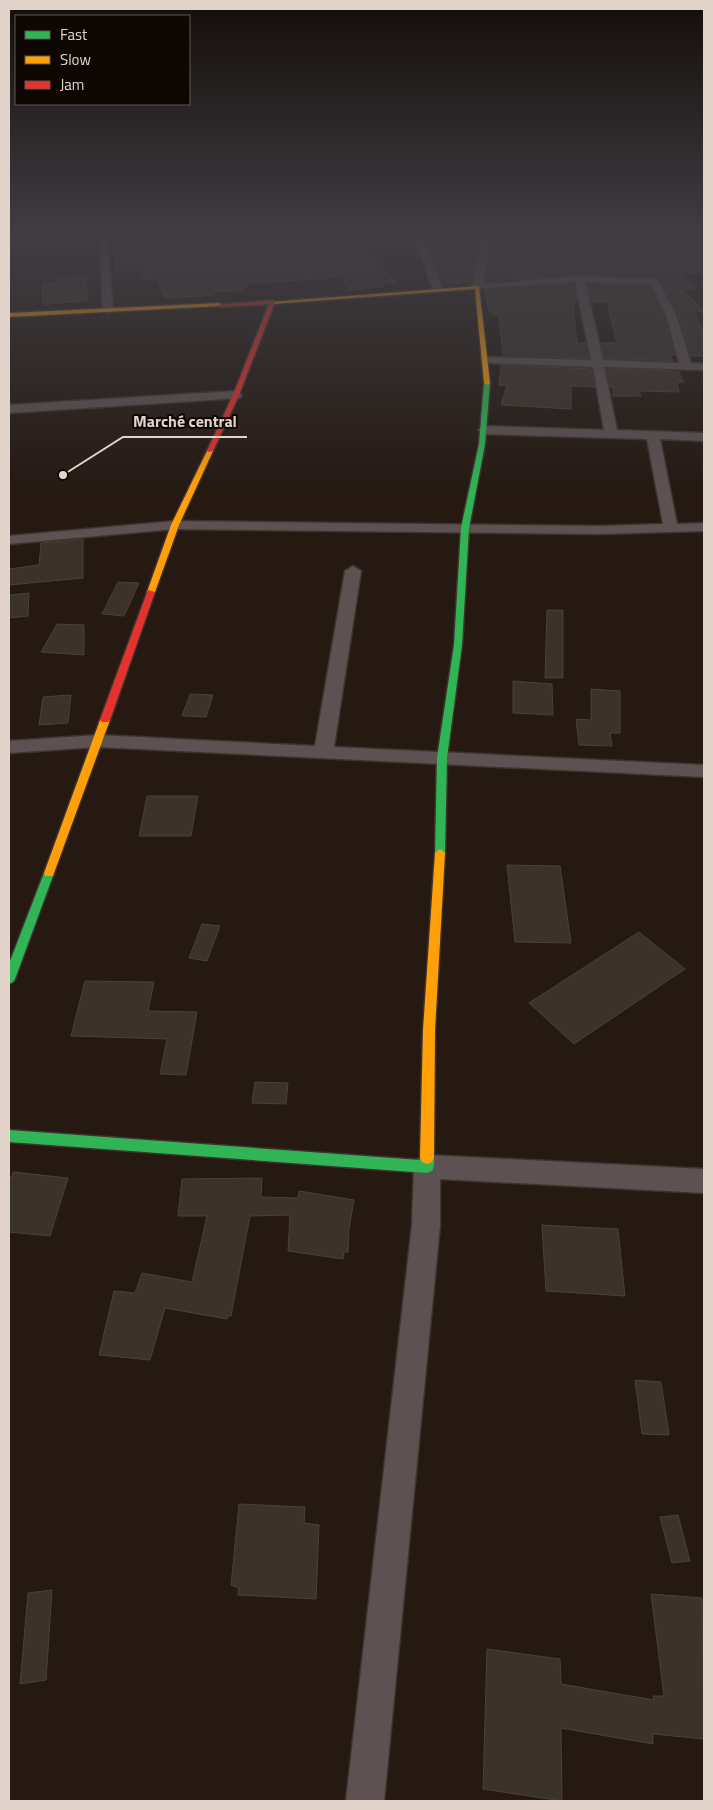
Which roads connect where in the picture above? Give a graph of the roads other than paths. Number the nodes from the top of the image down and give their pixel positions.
1 (264, 321) edge
2 (482, 321) edge
3 (590, 321) edge
4 (673, 321) edge
5 (487, 360) junction
6 (599, 363) junction
7 (686, 366) junction
8 (704, 367) edge
9 (236, 395) junction
10 (9, 409) edge
11 (484, 430) junction
12 (611, 434) junction
13 (653, 435) junction
14 (704, 437) edge
15 (175, 525) junction
16 (704, 527) edge
17 (465, 528) junction
18 (671, 529) junction
19 (9, 540) edge
20 (353, 571) dead end
21 (98, 741) junction
22 (9, 748) edge
23 (324, 750) junction
24 (442, 758) junction
25 (704, 771) edge
26 (9, 979) edge
27 (9, 1136) edge
28 (427, 1167) junction
29 (704, 1181) edge
30 (364, 1801) edge

1 - 9 street
2 - 5 street
3 - 6 street
4 - 7 street
5 - 6 street
5 - 11 street
6 - 7 street
6 - 12 street
7 - 8 street
9 - 10 street
9 - 15 street
11 - 12 street
11 - 17 street
12 - 13 street
13 - 14 street
13 - 18 street
15 - 17 street
15 - 19 street
15 - 21 street
16 - 18 street
17 - 18 street
17 - 24 street
20 - 23 street
21 - 22 street
21 - 23 street
21 - 26 street
23 - 24 street
24 - 25 street
24 - 28 street
27 - 28 street
28 - 29 street
28 - 30 street

